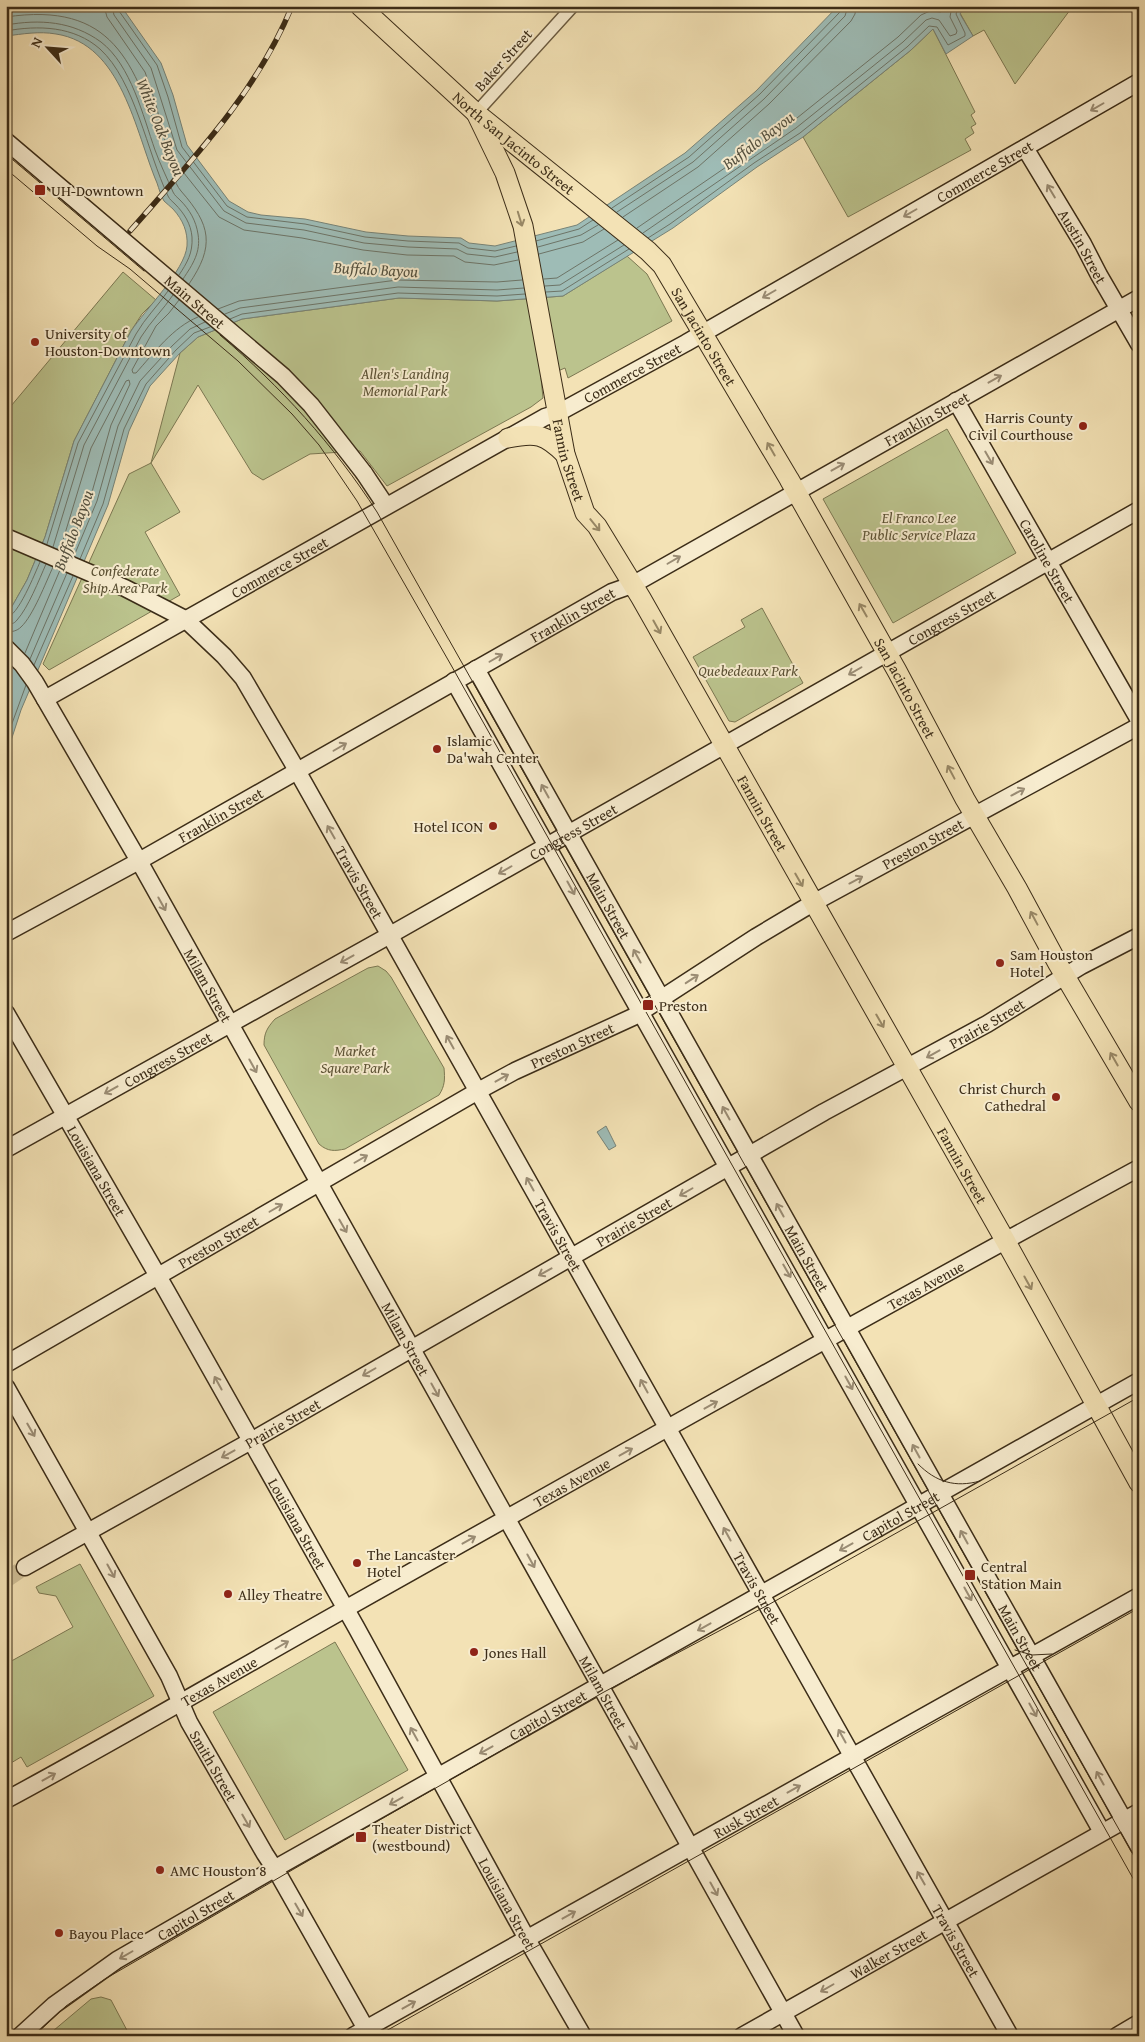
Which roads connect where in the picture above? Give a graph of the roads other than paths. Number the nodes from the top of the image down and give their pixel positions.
1 (360, 6) edge
2 (573, 6) edge
3 (1139, 82) edge
4 (476, 113) junction
5 (6, 141) edge
6 (1025, 148) junction
7 (670, 277) joint
8 (1139, 298) edge
9 (1118, 309) junction
10 (703, 333) junction
11 (1139, 344) edge
12 (956, 401) junction
13 (558, 414) junction
14 (508, 438) junction
15 (565, 454) junction
16 (366, 476) junction
17 (796, 491) junction
18 (386, 506) junction
19 (1139, 510) edge
20 (369, 516) junction
21 (6, 536) edge
22 (1049, 561) junction
23 (632, 585) junction
24 (185, 619) junction
25 (6, 648) edge
26 (887, 653) junction
27 (476, 669) junction
28 (454, 681) junction
29 (45, 699) junction
30 (1139, 720) edge
31 (1139, 726) edge
32 (724, 746) junction
33 (297, 771) junction
34 (975, 815) junction
35 (568, 834) junction
36 (547, 846) junction
37 (139, 861) junction
38 (813, 903) junction
39 (6, 932) edge
40 (390, 935) junction
41 (1139, 936) edge
42 (1065, 976) junction
43 (662, 999) junction
44 (641, 1012) junction
45 (6, 1013) edge
46 (230, 1024) junction
47 (907, 1068) junction
48 (478, 1091) junction
49 (1139, 1102) edge
50 (65, 1115) junction
51 (6, 1149) edge
52 (750, 1155) junction
53 (728, 1168) junction
54 (1139, 1168) edge
55 (319, 1183) junction
56 (1005, 1240) junction
57 (571, 1257) junction
58 (158, 1275) junction
59 (847, 1328) junction
60 (826, 1341) junction
61 (411, 1348) junction
62 (6, 1364) edge
63 (1139, 1382) edge
64 (6, 1387) edge
65 (1096, 1406) junction
66 (668, 1429) junction
67 (251, 1441) junction
68 (1139, 1483) edge
69 (940, 1494) junction
70 (919, 1506) junction
71 (507, 1519) junction
72 (89, 1532) junction
73 (25, 1567) tunnel mouth
74 (762, 1594) junction
75 (1139, 1596) edge
76 (346, 1609) junction
77 (1031, 1656) junction
78 (1010, 1668) junction
79 (600, 1685) junction
80 (182, 1703) junction
81 (853, 1756) junction
82 (438, 1777) junction
83 (6, 1800) edge
84 (1139, 1812) edge
85 (1124, 1820) junction
86 (1102, 1832) junction
87 (690, 1847) junction
88 (1139, 1848) edge
89 (274, 1869) junction
90 (946, 1920) junction
91 (526, 1939) junction
92 (783, 2013) junction
93 (1139, 2023) edge
94 (363, 2033) edge
95 (20, 2036) edge
96 (583, 2036) edge
97 (742, 2036) edge
98 (796, 2036) edge
99 (1010, 2036) edge
100 (1117, 2036) edge

1 - 4 main road, North San Jacinto Street
2 - 4 street, Baker Street
3 -> 6 main road, Commerce Street
4 - 7 main road, North San Jacinto Street
4 -> 13 main road, Fannin Street
5 - 16 main road, Main Street, bridge
9 -> 6 main road, Austin Street
6 -> 10 main road, Commerce Street
7 - 10 main road, San Jacinto Street
8 - 9 main road, Franklin Street
9 - 11 main road, Austin Street
12 -> 9 main road, Franklin Street
10 - 13 main road, Commerce Street
17 -> 10 main road, San Jacinto Street
17 -> 12 main road, Franklin Street
12 -> 22 main road, Caroline Street
13 - 14 main road, Commerce Street
13 - 15 main road, Fannin Street
14 - 15 main road
14 - 18 main road, Commerce Street
15 -> 23 main road, Fannin Street
16 - 18 main road, Main Street
16 - 20 main road
23 -> 17 main road, Franklin Street
26 -> 17 main road, San Jacinto Street
18 - 20 main road, Commerce Street
19 - 22 main road, Congress Street
20 - 24 main road, Commerce Street
21 - 24 main road, Travis Street
22 - 26 main road, Congress Street
22 - 30 main road, Caroline Street
27 -> 23 main road, Franklin Street
23 -> 32 main road, Fannin Street
24 - 29 main road, Commerce Street
24 - 33 main road, Travis Street
25 - 29 main road, Milam Street
26 -> 32 main road, Congress Street
34 -> 26 main road, San Jacinto Street
27 - 28 main road, Franklin Street
35 -> 27 main road, Main Street
33 -> 28 main road, Franklin Street
28 - 36 main road, Main Street
29 - 37 main road, Milam Street
34 -> 31 main road, Preston Street
32 - 35 main road, Congress Street
32 -> 38 main road, Fannin Street
33 - 37 main road, Franklin Street
40 -> 33 main road, Travis Street
38 -> 34 main road, Preston Street
42 -> 34 main road, San Jacinto Street
35 - 36 main road, Congress Street
43 -> 35 main road, Main Street
36 -> 40 main road, Congress Street
36 -> 44 main road, Main Street
37 - 39 main road, Franklin Street
37 -> 46 main road, Milam Street
43 -> 38 main road, Preston Street
38 -> 47 main road, Fannin Street
40 -> 46 main road, Congress Street
48 -> 40 main road, Travis Street
41 - 42 main road, Prairie Street
42 -> 47 main road, Prairie Street
49 -> 42 main road, San Jacinto Street
43 - 44 main road, Preston Street
52 -> 43 main road, Main Street
48 -> 44 main road, Preston Street
44 - 53 main road, Main Street
45 - 50 main road, Louisiana Street
46 -> 50 main road, Congress Street
46 -> 55 main road, Milam Street
47 - 52 main road, Prairie Street
47 - 56 main road, Fannin Street
55 -> 48 main road, Preston Street
57 -> 48 main road, Travis Street
50 - 51 main road, Congress Street
50 - 58 main road, Louisiana Street
52 - 53 main road, Prairie Street
59 -> 52 main road, Main Street
53 -> 57 main road, Prairie Street
53 -> 60 main road, Main Street
54 - 56 main road, Texas Avenue
58 -> 55 main road, Preston Street
55 -> 61 main road, Milam Street
56 - 59 main road, Texas Avenue
56 -> 65 main road, Fannin Street
57 -> 61 main road, Prairie Street
66 -> 57 main road, Travis Street
58 - 62 main road, Preston Street
67 -> 58 main road, Louisiana Street
59 - 60 main road, Texas Avenue
69 -> 59 main road, Main Street
66 -> 60 main road, Texas Avenue
60 -> 70 main road, Main Street
61 -> 67 main road, Prairie Street
61 -> 71 main road, Milam Street
63 - 65 main road, Capitol Street
64 -> 72 main road, Smith Street
65 - 68 main road, Fannin Street
65 - 69 main road, Capitol Street
71 -> 66 main road, Texas Avenue
74 -> 66 main road, Travis Street
67 -> 72 main road, Prairie Street
67 - 76 main road, Louisiana Street
69 - 70 main road, Capitol Street
77 -> 69 main road, Main Street
70 -> 74 main road, Capitol Street
70 -> 78 main road, Main Street
76 -> 71 main road, Texas Avenue
71 -> 79 main road, Milam Street
72 - 73 main road, Prairie Street
72 -> 80 main road, Smith Street
74 -> 79 main road, Capitol Street
81 -> 74 main road, Travis Street
75 - 77 main road, Rusk Street
80 -> 76 main road, Texas Avenue
82 -> 76 main road, Louisiana Street
77 - 78 main road, Rusk Street
85 -> 77 main road, Main Street
78 - 81 main road, Rusk Street
78 -> 86 main road, Main Street
79 -> 82 main road, Capitol Street
79 -> 87 main road, Milam Street
83 -> 80 main road, Texas Avenue
80 -> 89 main road, Smith Street
87 -> 81 main road, Rusk Street
90 -> 81 main road, Travis Street
82 -> 89 main road, Capitol Street
82 - 91 main road, Louisiana Street
84 - 85 main road, Walker Street
85 - 86 main road, Walker Street
85 - 88 main road, Main Street
86 - 90 main road, Walker Street
91 -> 87 main road, Rusk Street
87 -> 92 main road, Milam Street
89 -> 94 main road, Smith Street
89 -> 95 main road, Capitol Street
90 -> 92 main road, Walker Street
90 - 99 main road, Travis Street
94 -> 91 main road, Rusk Street
91 - 96 main road, Louisiana Street
92 - 97 main road, Walker Street
92 - 98 main road, Milam Street
93 - 100 main road

